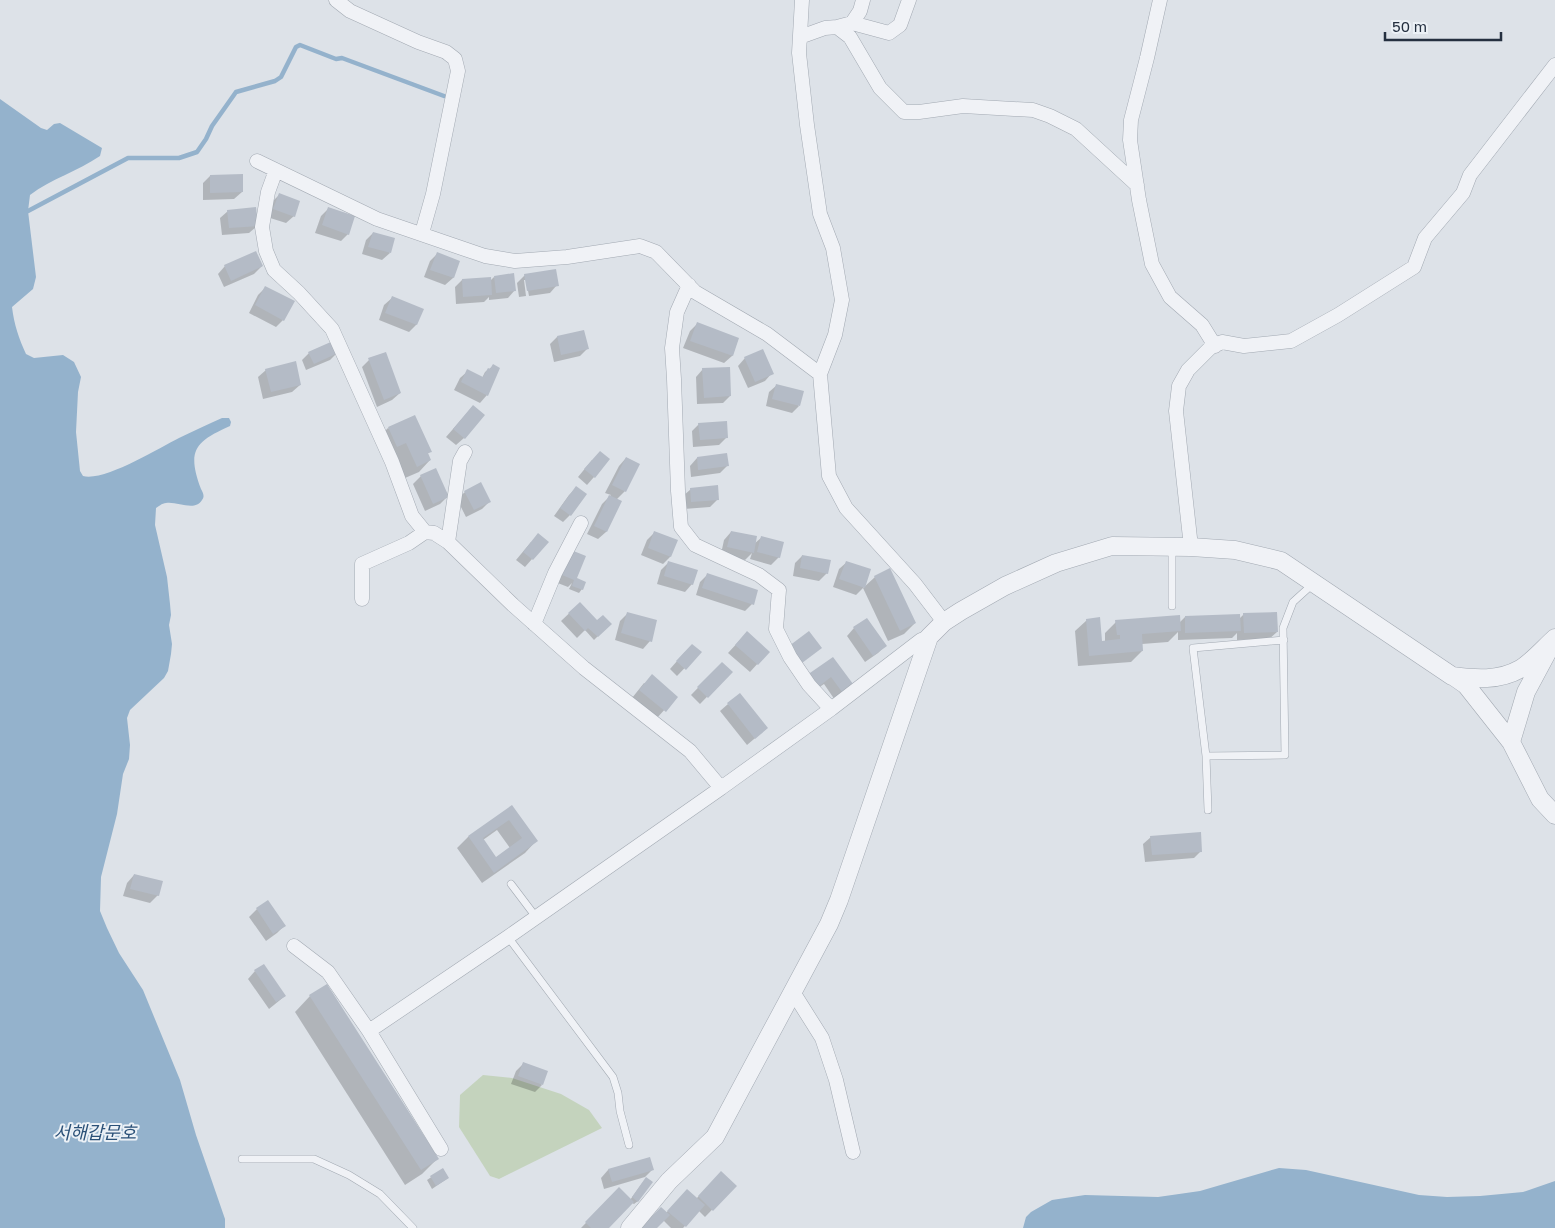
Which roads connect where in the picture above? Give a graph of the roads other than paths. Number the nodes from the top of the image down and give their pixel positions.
1 (336, 0) edge
2 (802, 0) edge
3 (863, 0) edge
4 (909, 0) edge
5 (1160, 0) edge
6 (852, 23) junction
7 (838, 27) junction
8 (800, 37) junction
9 (1555, 65) edge
10 (257, 161) dead end
11 (276, 170) junction
12 (1137, 185) junction
13 (422, 234) junction
14 (689, 285) junction
15 (1215, 346) junction
16 (820, 374) junction
17 (465, 452) dead end
18 (581, 523) dead end
19 (425, 532) junction
20 (448, 542) junction
21 (1171, 547) junction
22 (1191, 547) junction
23 (1314, 583) junction
24 (362, 600) dead end
25 (1172, 606) dead end
26 (944, 622) junction
27 (534, 624) junction
28 (929, 637) junction
29 (1555, 638) edge
30 (1284, 640) junction
31 (1452, 676) junction
32 (831, 710) junction
33 (1511, 742) junction
34 (1206, 756) junction
35 (721, 788) junction
36 (1208, 810) dead end
37 (1555, 815) edge
38 (511, 884) dead end
39 (536, 917) junction
40 (508, 937) junction
41 (294, 946) dead end
42 (793, 992) junction
43 (369, 1031) junction
44 (629, 1145) dead end
45 (440, 1149) dead end
46 (853, 1152) dead end
47 (242, 1159) dead end
48 (412, 1228) edge
49 (630, 1228) edge

1 - 13 street
2 - 8 street
3 - 6 street
4 - 6 street
5 - 12 street
6 - 7 street
7 - 8 street
7 - 12 street
8 - 16 street
9 - 15 street
10 - 11 street
11 - 13 street
11 - 19 street
12 - 15 street
13 - 14 street
14 - 16 street
14 - 32 street
15 - 22 street
16 - 26 street
17 - 20 street
18 - 27 street
19 - 20 street
19 - 24 street
20 - 27 street
21 - 22 street
21 - 25 lane
21 - 26 street
22 - 23 street
23 - 30 lane
23 - 31 street
26 - 28 street
27 - 35 street
28 - 32 street
28 - 42 street
29 - 31 street
29 - 33 street
30 - 34 lane
30 - 34 lane
31 - 33 street
32 - 35 street
33 - 37 street
34 - 36 lane
35 - 39 street
38 - 39 lane
39 - 40 street
40 - 43 street
40 - 44 lane
41 - 43 street
42 - 46 street
42 - 49 street
43 - 45 street
47 - 48 lane

